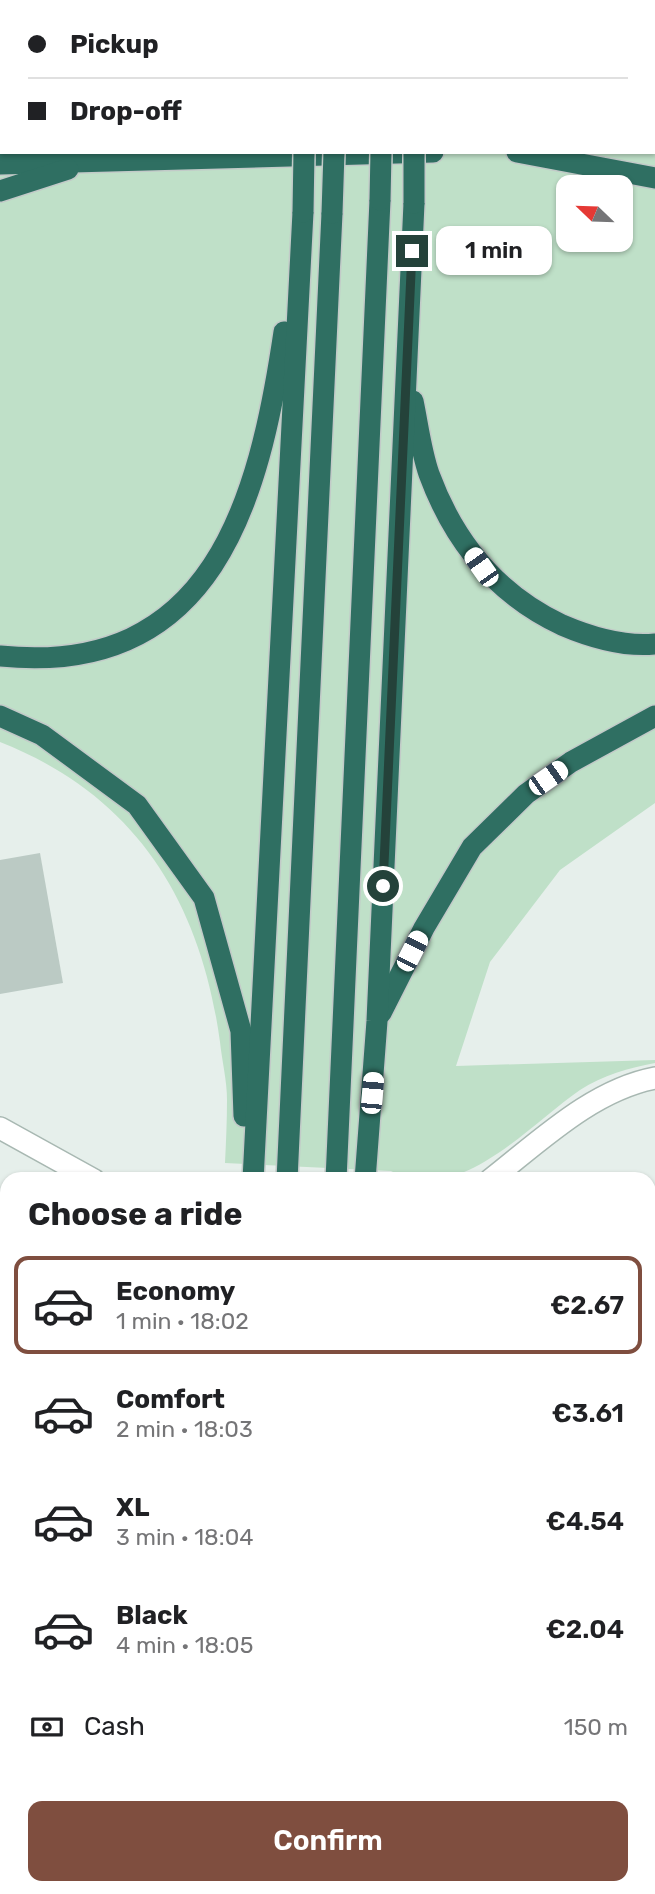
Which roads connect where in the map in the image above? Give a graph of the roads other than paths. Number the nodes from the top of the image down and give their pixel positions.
1 (304, 154) edge
2 (334, 154) edge
3 (370, 154) edge
4 (381, 154) edge
5 (414, 154) edge
6 (528, 154) edge
7 (89, 163) junction
8 (0, 164) edge
9 (655, 178) edge
10 (0, 191) edge
11 (303, 212) junction
12 (407, 372) junction
13 (655, 644) edge
14 (0, 656) edge
15 (0, 716) edge
16 (655, 716) edge
17 (377, 1021) junction
18 (655, 1079) edge
19 (0, 1128) edge
20 (250, 1157) junction
21 (287, 1169) edge
22 (337, 1171) edge
23 (80, 1172) edge
24 (248, 1172) edge
25 (252, 1172) edge
26 (365, 1172) edge
27 (500, 1172) edge

1 - 11 highway, bridge
2 - 21 highway, bridge
3 - 7 highway
4 - 22 highway, bridge
5 - 12 highway, bridge
6 - 9 highway
7 - 8 highway
7 - 10 highway
11 - 14 highway
11 - 20 highway
12 - 13 highway
12 - 17 highway
15 - 20 highway
16 - 17 highway
17 - 26 highway
18 - 27 street
19 - 23 street
20 - 24 highway
20 - 25 highway

